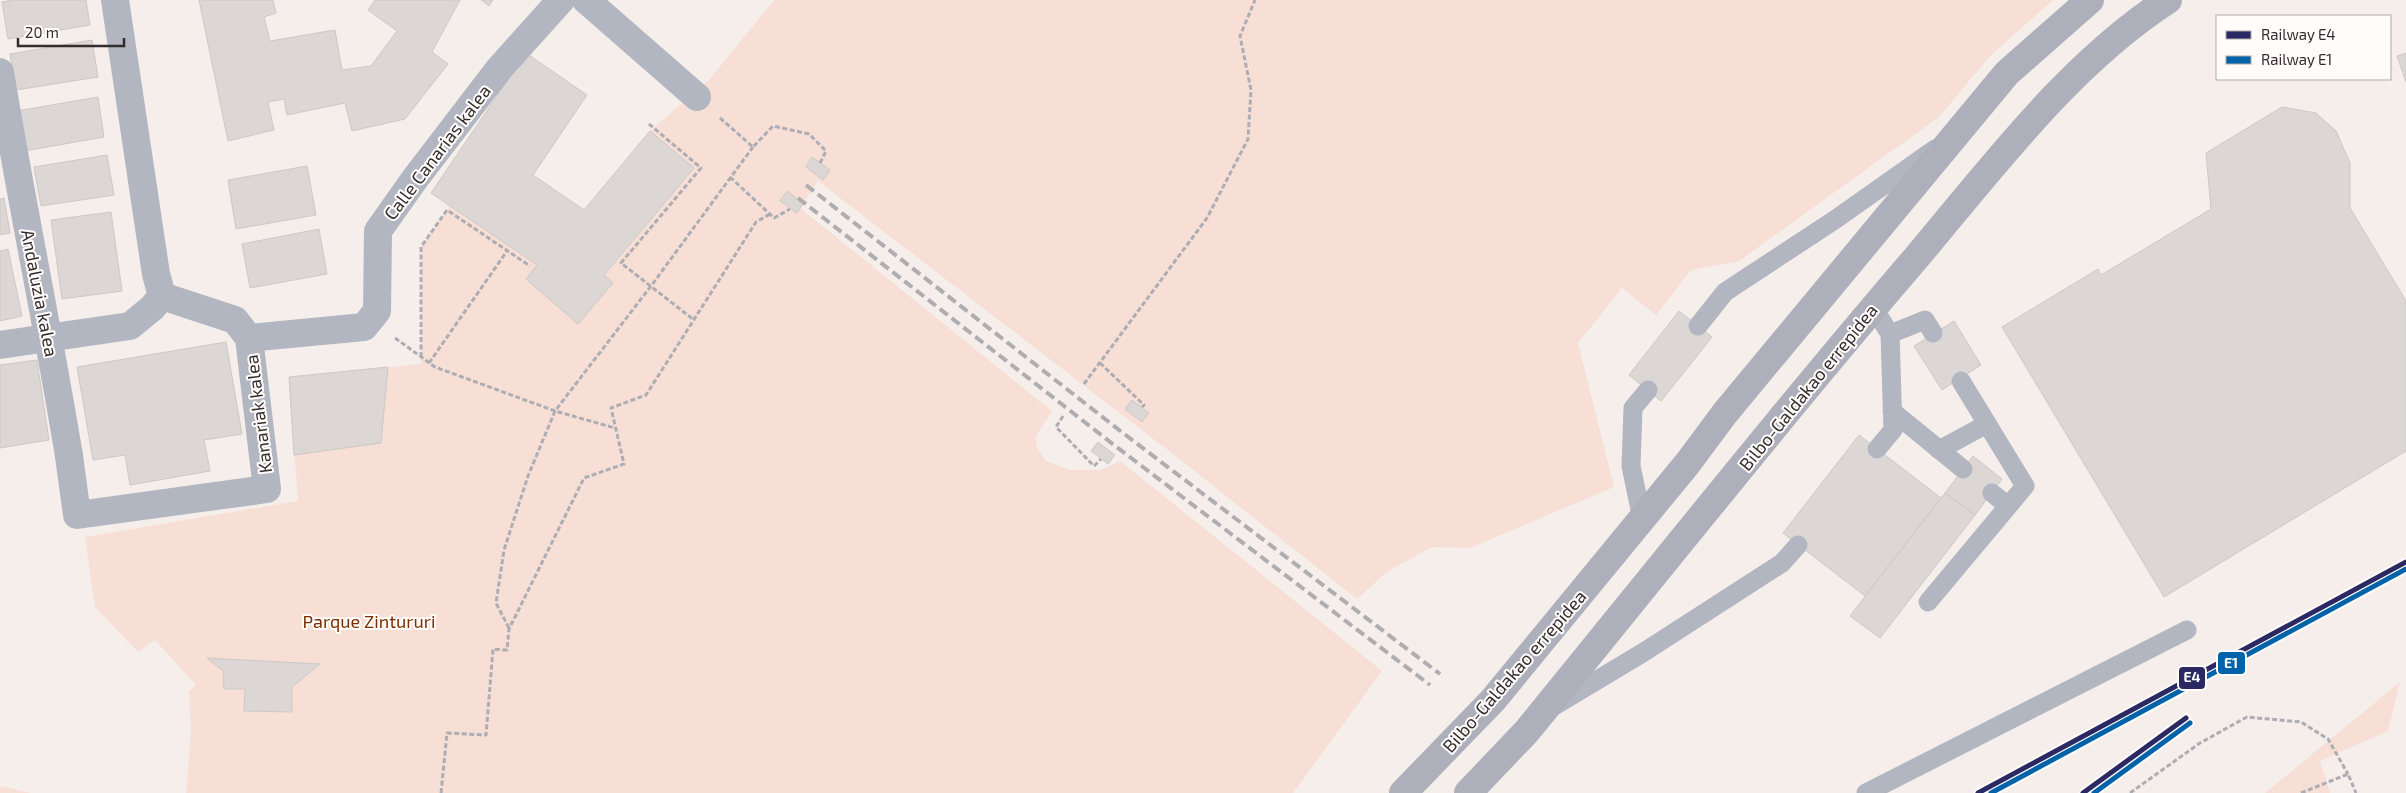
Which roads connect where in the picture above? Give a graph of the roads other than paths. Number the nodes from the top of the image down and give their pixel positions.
1 (115, 0) edge
2 (560, 0) edge
3 (586, 0) edge
4 (2090, 0) edge
5 (2168, 0) edge
6 (0, 72) edge
7 (697, 97) road end
8 (1958, 132) junction
9 (162, 296) junction
10 (1873, 307) junction
11 (1698, 326) dead end
12 (1933, 333) dead end
13 (1890, 334) junction
14 (50, 336) junction
15 (249, 338) junction
16 (0, 345) edge
17 (1961, 381) dead end
18 (1648, 390) dead end
19 (1892, 411) junction
20 (1987, 424) junction
21 (1877, 449) dead end
22 (1940, 450) junction
23 (1963, 469) dead end
24 (1992, 493) dead end
25 (2008, 506) junction
26 (77, 515) joint
27 (1642, 519) junction
28 (1798, 544) dead end
29 (1928, 602) dead end
30 (2187, 630) dead end
31 (1540, 714) junction
32 (1403, 793) edge
33 (1468, 793) edge
34 (1866, 793) edge

1 - 9 street
2 - 15 street, Calle Canarias kalea
3 - 7 street
4 - 8 highway, Bilbo-Galdakao errepidea
5 - 10 highway, Bilbo-Galdakao errepidea
6 - 14 street, Andaluzia kalea
8 - 11 lane
8 - 27 highway, Bilbo-Galdakao errepidea
9 - 14 street
9 - 15 street, Kanariak kalea
10 - 13 lane
10 - 31 highway, Bilbo-Galdakao errepidea
12 - 13 lane
13 - 19 lane
14 - 16 street
14 - 26 street, Andaluzia kalea
15 - 26 street, Kanariak kalea
17 - 20 lane
18 - 27 lane
19 - 21 lane
19 - 22 lane
20 - 22 lane
20 - 25 lane
22 - 23 lane
24 - 25 lane
25 - 29 lane
27 - 32 highway, Bilbo-Galdakao errepidea
28 - 31 lane
30 - 34 lane
31 - 33 highway, Bilbo-Galdakao errepidea

